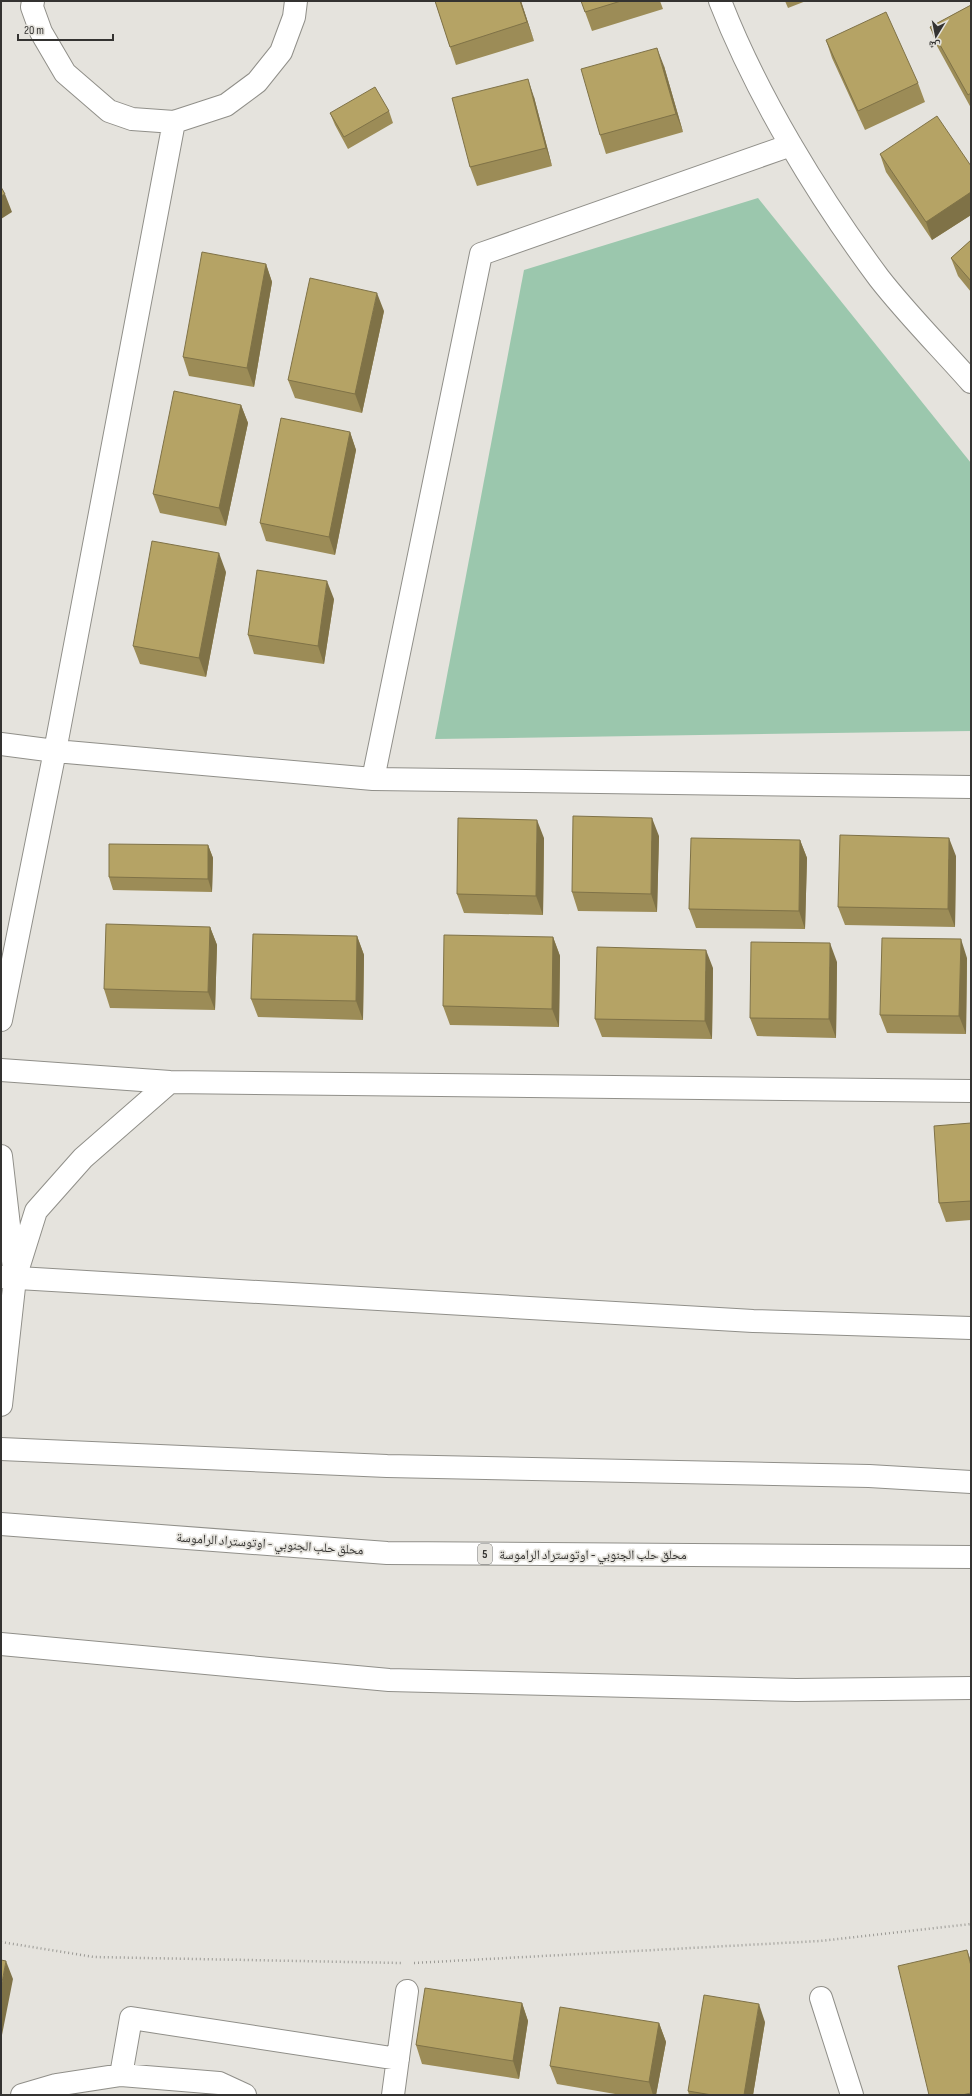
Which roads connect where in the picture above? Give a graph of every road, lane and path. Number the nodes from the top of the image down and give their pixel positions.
1 (33, 1) edge
2 (296, 1) edge
3 (720, 1) edge
4 (174, 122) junction
5 (792, 145) junction
6 (971, 382) edge
7 (1, 744) edge
8 (55, 751) junction
9 (373, 779) junction
10 (971, 787) edge
11 (1, 1020) edge
12 (1, 1070) edge
13 (170, 1082) junction
14 (971, 1091) edge
15 (1, 1156) edge
16 (8, 1278) edge
17 (971, 1328) edge
18 (1, 1405) edge
19 (1, 1449) edge
20 (971, 1482) edge
21 (1, 1524) edge
22 (971, 1558) edge
23 (1, 1644) edge
24 (971, 1688) edge
25 (971, 1924) edge
26 (1, 1942) edge
27 (404, 1963) dead end
28 (412, 1963) dead end
29 (407, 1991) dead end
30 (821, 1998) dead end
31 (398, 2059) junction
32 (121, 2075) junction
33 (22, 2095) edge
34 (245, 2095) edge
35 (393, 2095) edge
36 (852, 2095) edge

1 - 4 main road
2 - 4 main road
3 - 5 main road
4 - 8 main road
5 - 6 main road
5 - 9 main road
7 - 8 main road
8 - 9 main road
8 - 11 main road
9 - 10 main road
12 - 13 main road
13 - 14 main road
13 - 16 main road
15 - 16 main road
16 - 17 main road
16 - 18 main road
19 - 20 main road
21 - 22 main road, محلق حلب الجنوبي - اوتوستراد الراموسة / 5
23 - 24 main road
25 - 28 path
26 - 27 path
29 - 31 main road
30 - 36 main road
31 - 32 main road
31 - 35 main road
32 - 33 main road
32 - 34 main road

